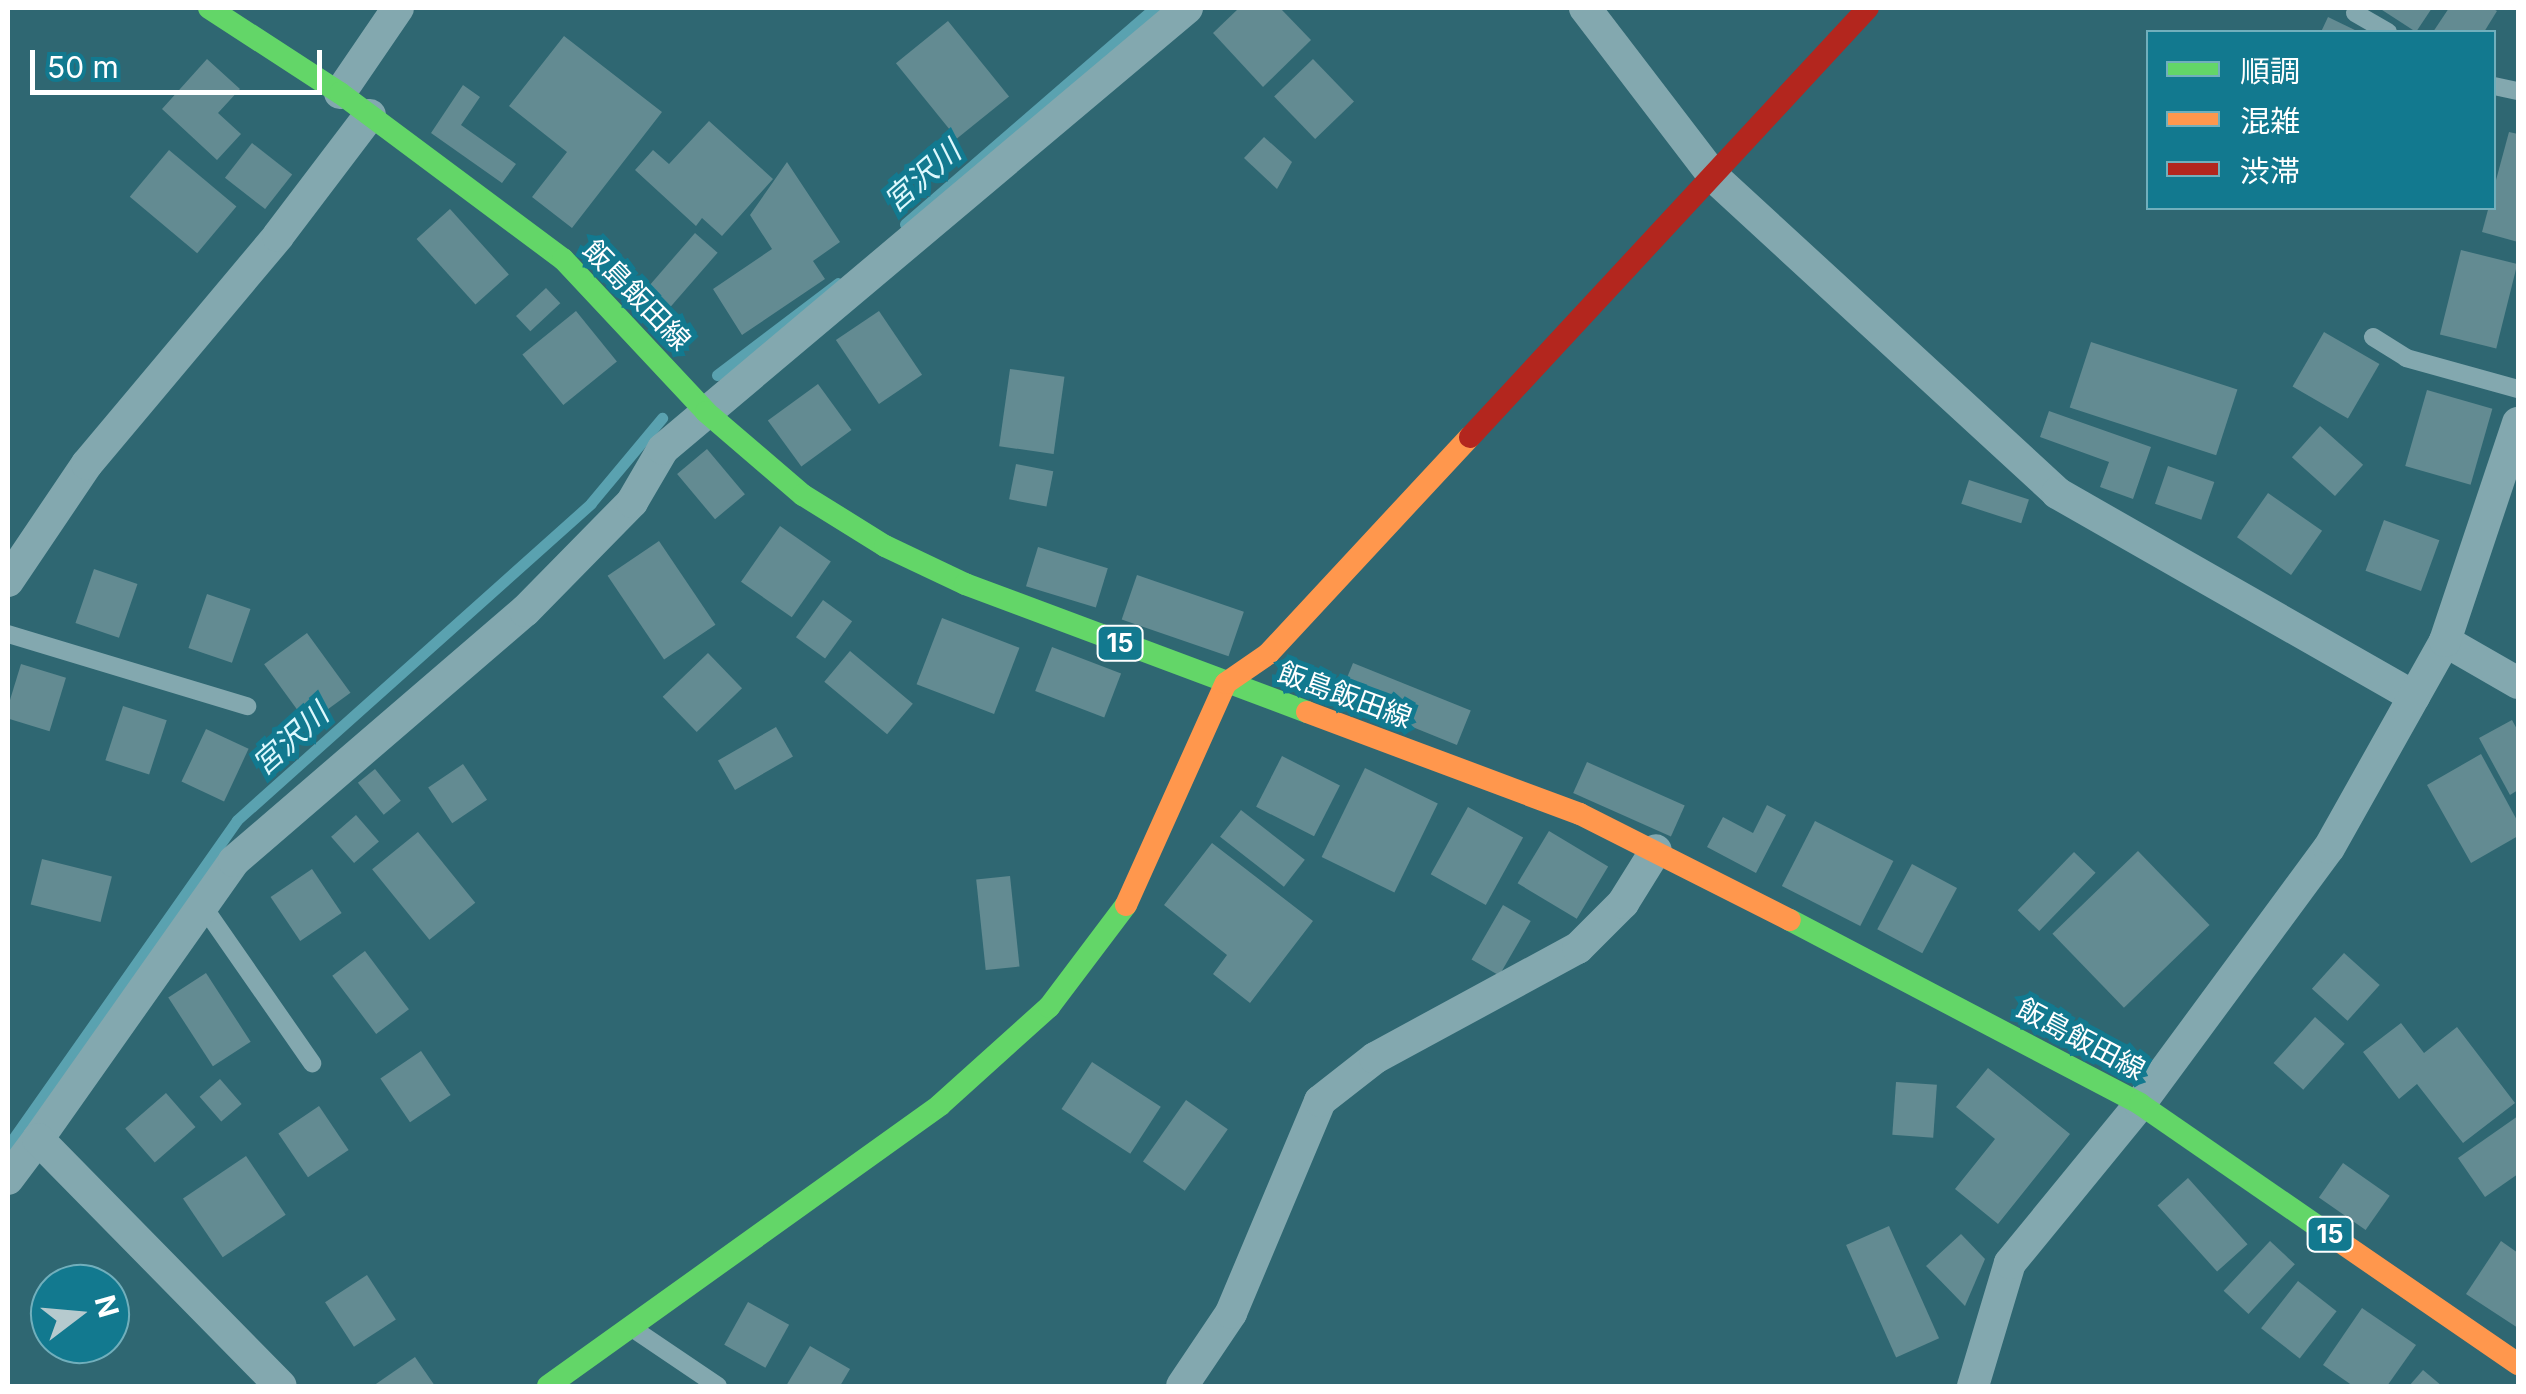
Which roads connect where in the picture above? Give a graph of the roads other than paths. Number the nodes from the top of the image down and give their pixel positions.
1 (209, 8) edge
2 (398, 8) edge
3 (1187, 8) edge
4 (1585, 8) edge
5 (1868, 8) edge
6 (2355, 13) dead end
7 (2385, 30) edge
8 (340, 93) junction
9 (370, 115) junction
10 (1715, 178) junction
11 (2373, 336) dead end
12 (2518, 388) edge
13 (706, 412) junction
14 (2518, 423) edge
15 (8, 581) edge
16 (8, 634) edge
17 (2445, 641) junction
18 (1226, 683) junction
19 (2518, 683) edge
20 (2414, 697) junction
21 (248, 706) dead end
22 (1656, 850) junction
23 (205, 909) junction
24 (312, 1063) dead end
25 (2140, 1104) junction
26 (38, 1139) junction
27 (8, 1179) edge
28 (630, 1327) junction
29 (2518, 1364) edge
30 (281, 1386) edge
31 (548, 1386) edge
32 (718, 1386) edge
33 (1182, 1386) edge
34 (1973, 1386) edge

1 - 8 main road, 飯島飯田線 / 15
2 - 8 street
3 - 13 street
4 - 10 street
5 - 10 main road
6 - 7 lane
8 - 9 main road, 飯島飯田線 / 15
9 - 13 main road, 飯島飯田線 / 15
9 - 15 street
10 - 18 main road
10 - 20 street
11 - 12 lane
13 - 18 main road, 飯島飯田線 / 15
13 - 23 street
14 - 17 street
16 - 21 lane
17 - 19 street
17 - 20 street
18 - 22 main road, 飯島飯田線 / 15
18 - 28 main road
20 - 25 street
22 - 25 main road, 飯島飯田線 / 15
22 - 33 street
23 - 24 lane
23 - 26 street
25 - 29 main road, 飯島飯田線 / 15
25 - 34 street
26 - 27 street
26 - 30 street
28 - 31 main road
28 - 32 lane

